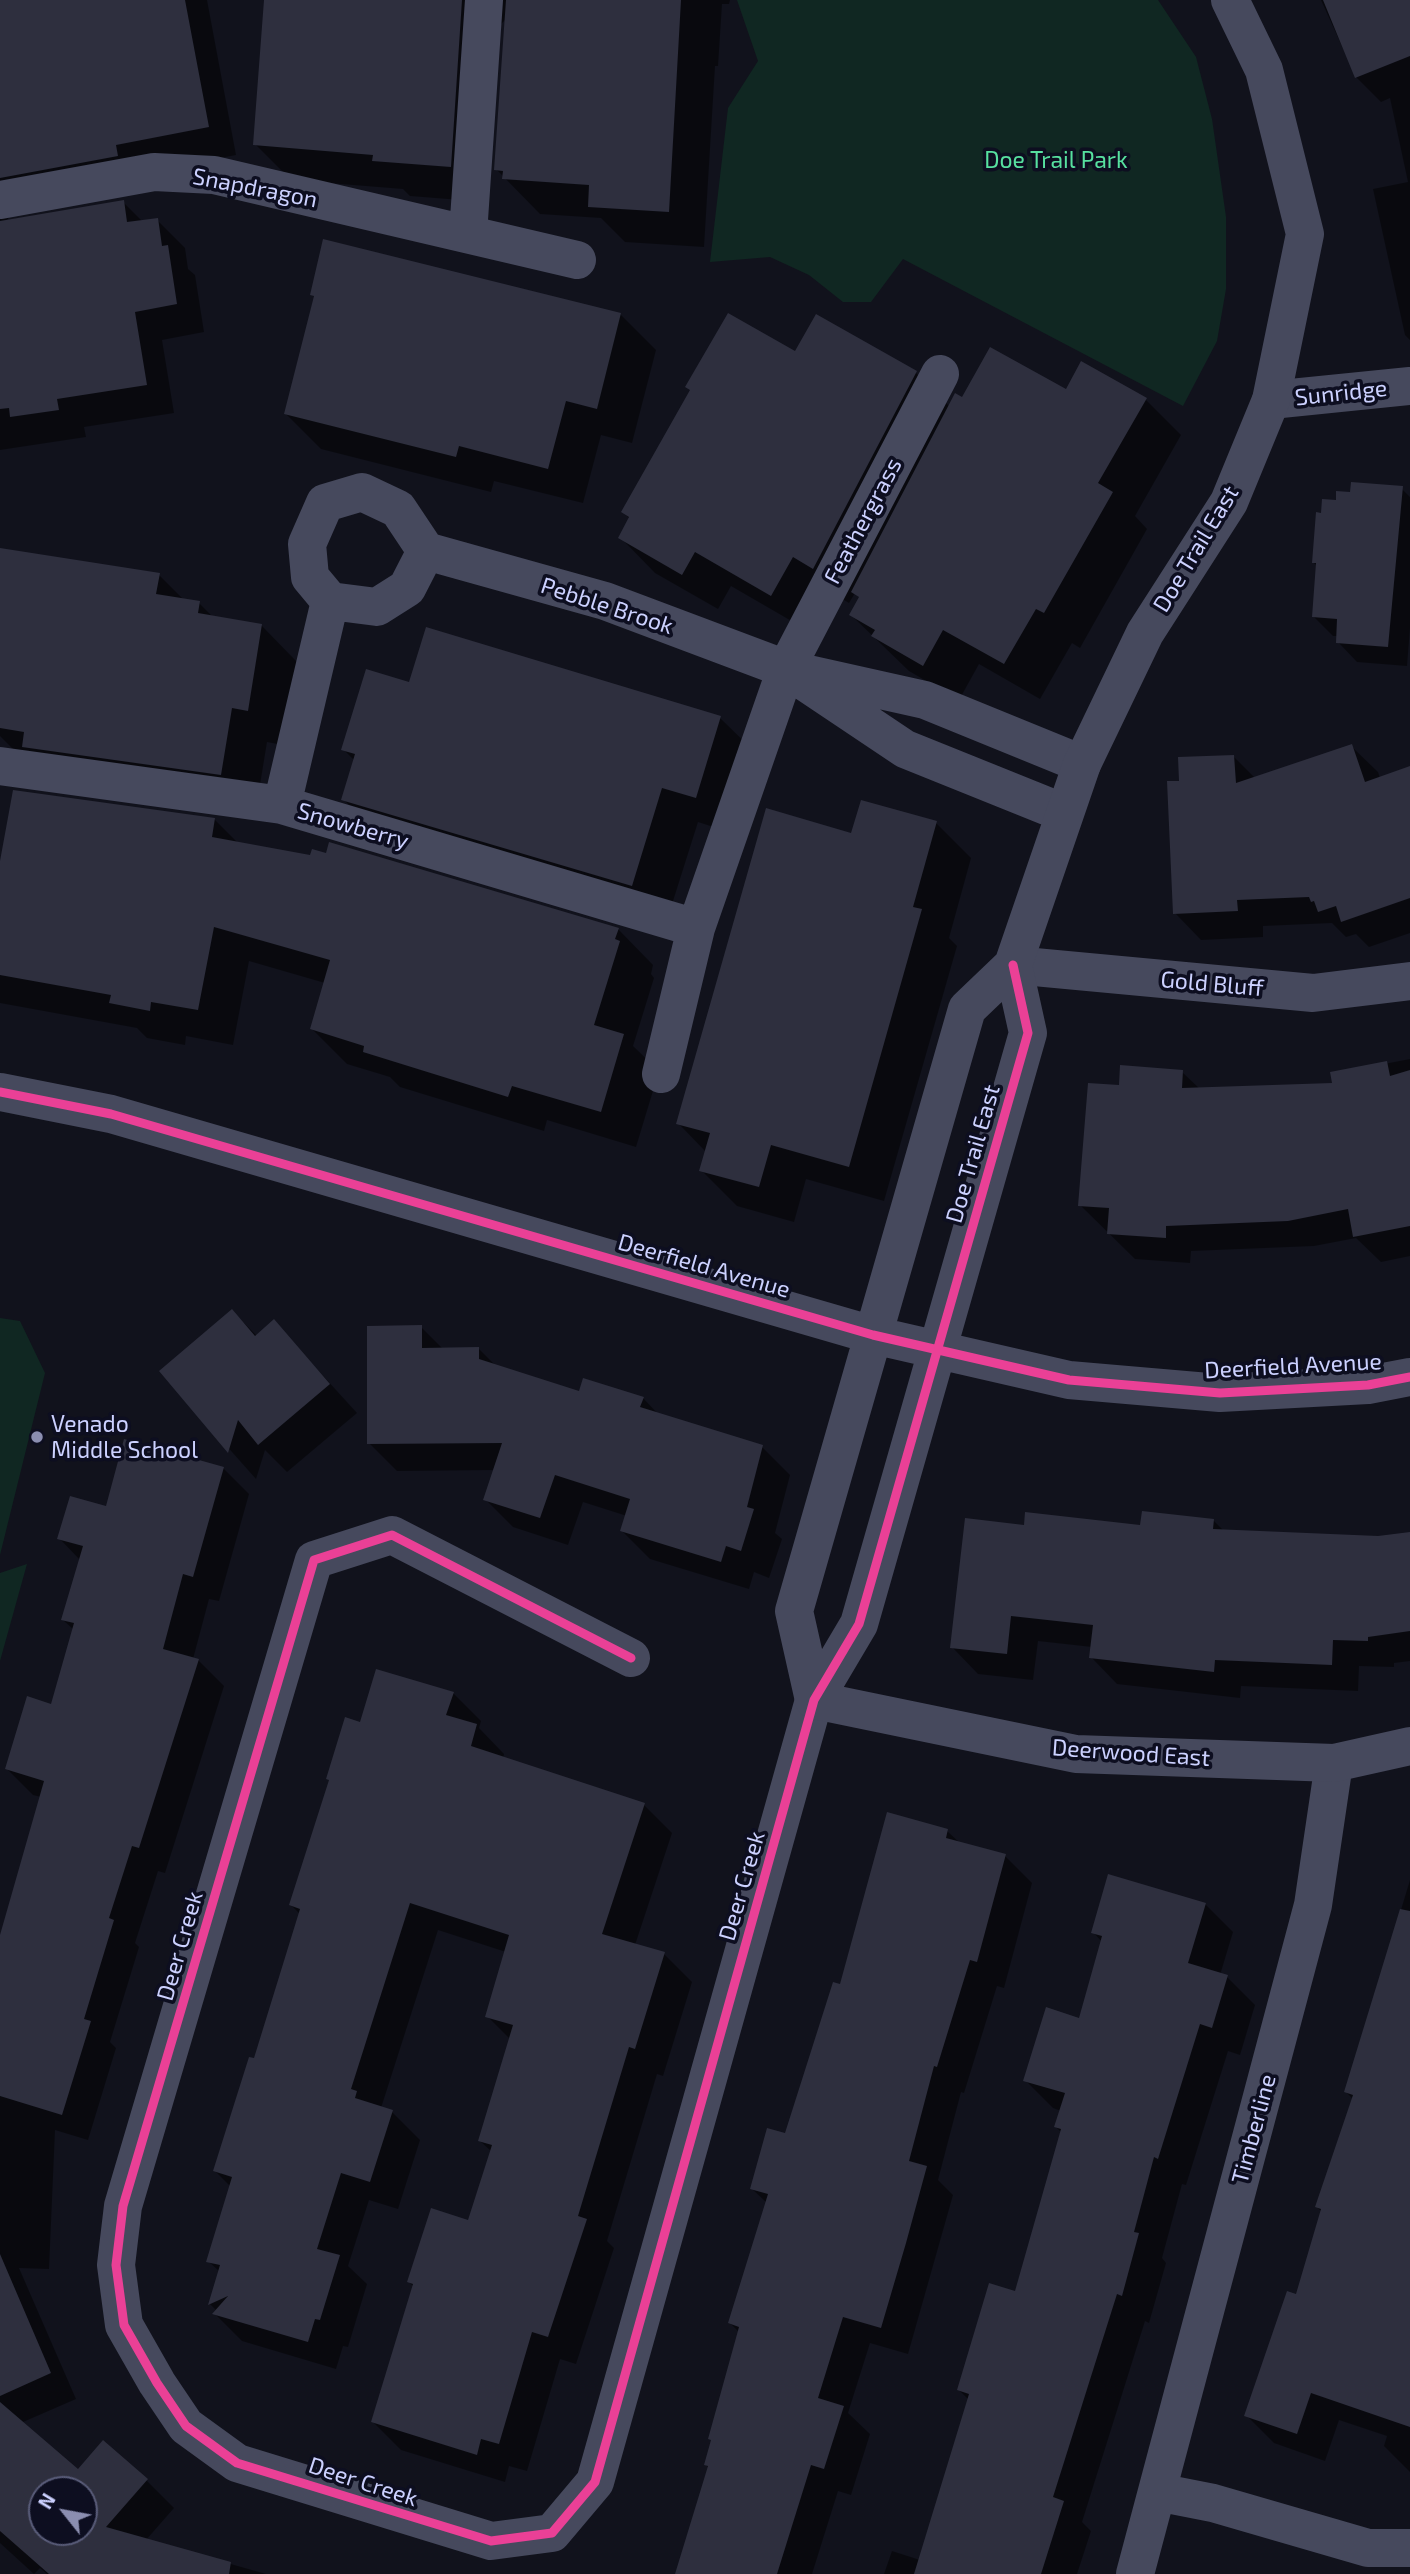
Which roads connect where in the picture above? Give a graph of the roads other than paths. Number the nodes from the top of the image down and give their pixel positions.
1 (484, 0) edge
2 (1230, 0) edge
3 (0, 200) edge
4 (468, 234) junction
5 (577, 260) dead end
6 (940, 374) dead end
7 (1410, 386) edge
8 (1271, 400) junction
9 (426, 551) junction
10 (330, 601) junction
11 (786, 669) junction
12 (1082, 764) junction
13 (0, 766) edge
14 (282, 805) junction
15 (1064, 813) junction
16 (696, 928) junction
17 (1013, 965) junction
18 (1410, 981) edge
19 (661, 1074) dead end
20 (0, 1092) edge
21 (873, 1335) junction
22 (936, 1352) junction
23 (1410, 1377) edge
24 (631, 1658) dead end
25 (814, 1700) junction
26 (1410, 1746) edge
27 (1334, 1763) junction
28 (1157, 2491) junction
29 (1410, 2548) edge
30 (1135, 2574) edge

1 - 4 street
2 - 8 street, Doe Trail East
3 - 4 street, Snapdragon
4 - 5 street, Snapdragon
6 - 11 street, Feathergrass
7 - 8 street, Sunridge
8 - 12 street, Doe Trail East
9 - 10 street
9 - 10 street
9 - 11 street, Pebble Brook
10 - 14 street
11 - 12 street, Pebble Brook
11 - 15 street, Pebble Brook
11 - 16 street
12 - 15 street, Doe Trail East
13 - 14 street, Snowberry
14 - 16 street, Snowberry
15 - 17 street, Doe Trail East
16 - 19 street
17 - 18 street, Gold Bluff
17 - 21 street, Doe Trail East
17 - 22 street, Doe Trail East
20 - 21 street, Deerfield Avenue
21 - 22 street, Deerfield Avenue
21 - 25 street, Deer Creek
22 - 23 street, Deerfield Avenue
22 - 25 street, Deer Creek
24 - 25 street, Deer Creek
25 - 27 street, Deerwood East
26 - 27 street, Deerwood East
27 - 28 street, Timberline
28 - 29 street
28 - 30 street, Timberline

